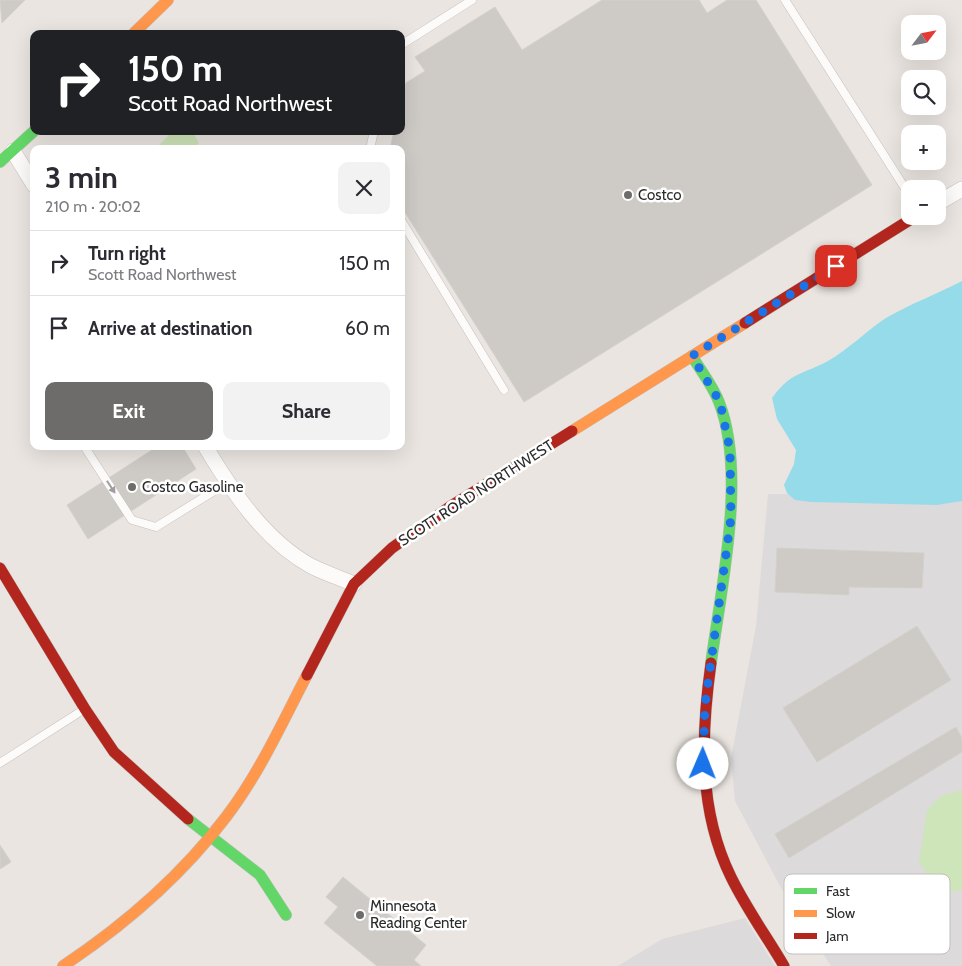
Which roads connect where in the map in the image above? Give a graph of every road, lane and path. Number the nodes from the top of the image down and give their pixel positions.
1 (168, 0) edge
2 (472, 0) edge
3 (785, 0) edge
4 (137, 30) edge
5 (405, 42) edge
6 (30, 135) edge
7 (13, 151) junction
8 (0, 162) edge
9 (30, 179) edge
10 (901, 182) edge
11 (962, 189) edge
12 (946, 198) edge
13 (902, 225) edge
14 (405, 227) edge
15 (692, 356) junction
16 (504, 390) dead end
17 (87, 450) edge
18 (207, 450) edge
19 (227, 483) junction
20 (0, 568) edge
21 (354, 584) junction
22 (85, 709) junction
23 (0, 763) edge
24 (210, 835) junction
25 (286, 915) dead end
26 (63, 966) edge
27 (784, 966) edge

1 - 4 street
2 - 5 lane
3 - 10 lane
6 - 7 street
7 - 8 street
7 - 9 street
11 - 12 street
13 - 15 street, SCOTT ROAD NORTHWEST
14 - 16 lane
15 - 21 street, SCOTT ROAD NORTHWEST
15 - 27 street
17 -> 19 lane
18 - 19 street
19 - 21 street
20 - 22 street
21 - 24 street, SCOTT ROAD NORTHWEST
22 - 23 lane
22 - 24 street
24 - 25 street
24 - 26 street, SCOTT ROAD NORTHWEST

